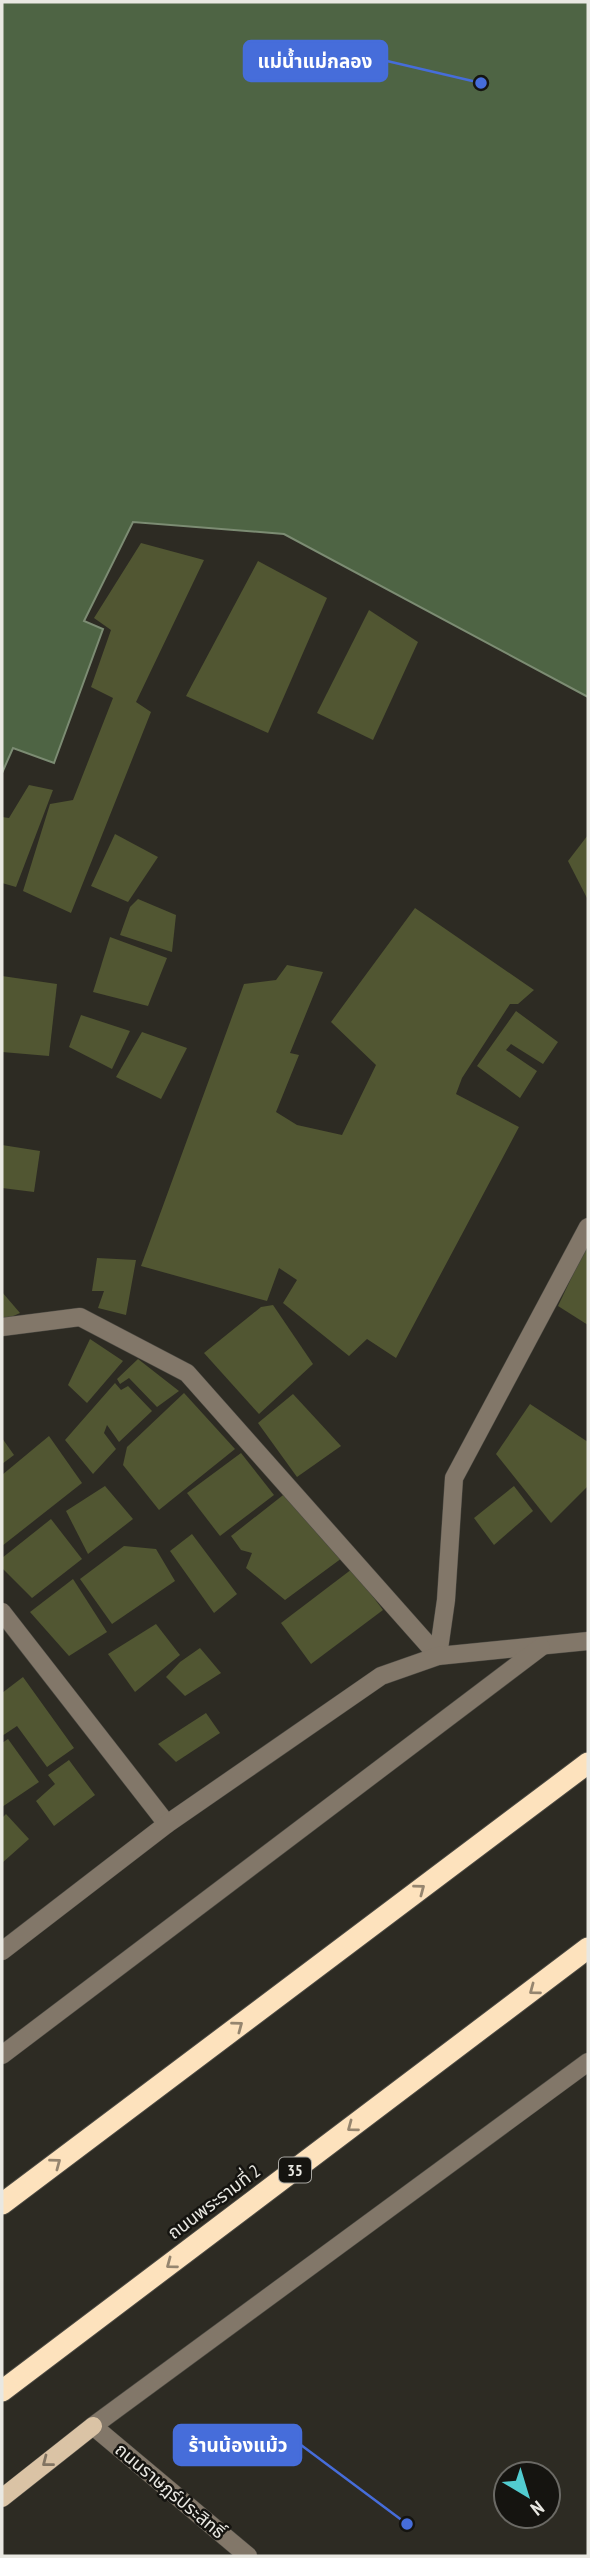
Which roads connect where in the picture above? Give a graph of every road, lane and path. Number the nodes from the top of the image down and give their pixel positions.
1 (588, 1227) edge
2 (2, 1327) edge
3 (2, 1612) edge
4 (588, 1641) edge
5 (541, 1647) junction
6 (438, 1656) junction
7 (588, 1763) edge
8 (167, 1824) junction
9 (588, 1948) edge
10 (2, 1951) edge
11 (2, 2055) edge
12 (588, 2062) edge
13 (2, 2204) edge
14 (2, 2391) edge
15 (93, 2426) junction
16 (2, 2498) edge
17 (248, 2556) edge

1 - 6 street
2 - 6 street
3 - 8 street
4 - 5 street
5 - 6 street
5 - 11 street
6 - 8 street
13 -> 7 highway
8 - 10 street
9 -> 14 highway, ถนนพระรามที่ 2 / 35
12 - 15 street
15 -> 16 main road
15 - 17 street, ถนนราษฎร์ประสิทธิ์

